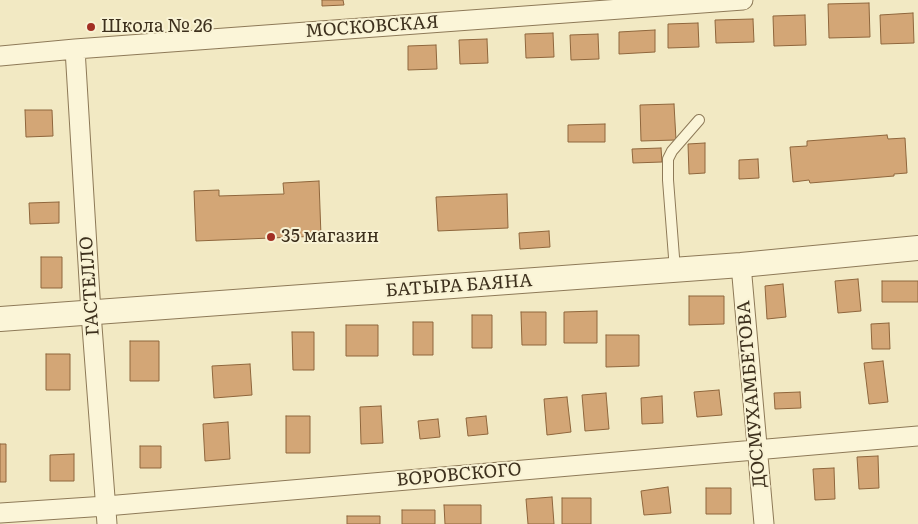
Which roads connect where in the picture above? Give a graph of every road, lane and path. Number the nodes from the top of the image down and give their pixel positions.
1 (744, 0) edge
2 (75, 49) junction
3 (0, 56) edge
4 (699, 120) dead end
5 (918, 248) edge
6 (741, 265) junction
7 (676, 270) junction
8 (91, 313) junction
9 (0, 319) edge
10 (918, 436) edge
11 (757, 450) junction
12 (0, 513) edge
13 (106, 515) edge
14 (764, 524) edge

1 - 2 street, МОСКОВСКАЯ
2 - 3 street, МОСКОВСКАЯ
2 - 8 street, ГАСТЕЛЛО
4 - 7 lane
5 - 6 street, БАТЫРА БАЯНА
6 - 7 street, БАТЫРА БАЯНА
6 - 11 street, ДОСМУХАМБЕТОВА
7 - 8 street, БАТЫРА БАЯНА
8 - 9 street, БАТЫРА БАЯНА
8 - 13 street, ГАСТЕЛЛО
10 - 11 street, ВОРОВСКОГО
11 - 13 street, ВОРОВСКОГО
11 - 14 street, ДОСМУХАМБЕТОВА
12 - 13 street, ВОРОВСКОГО

